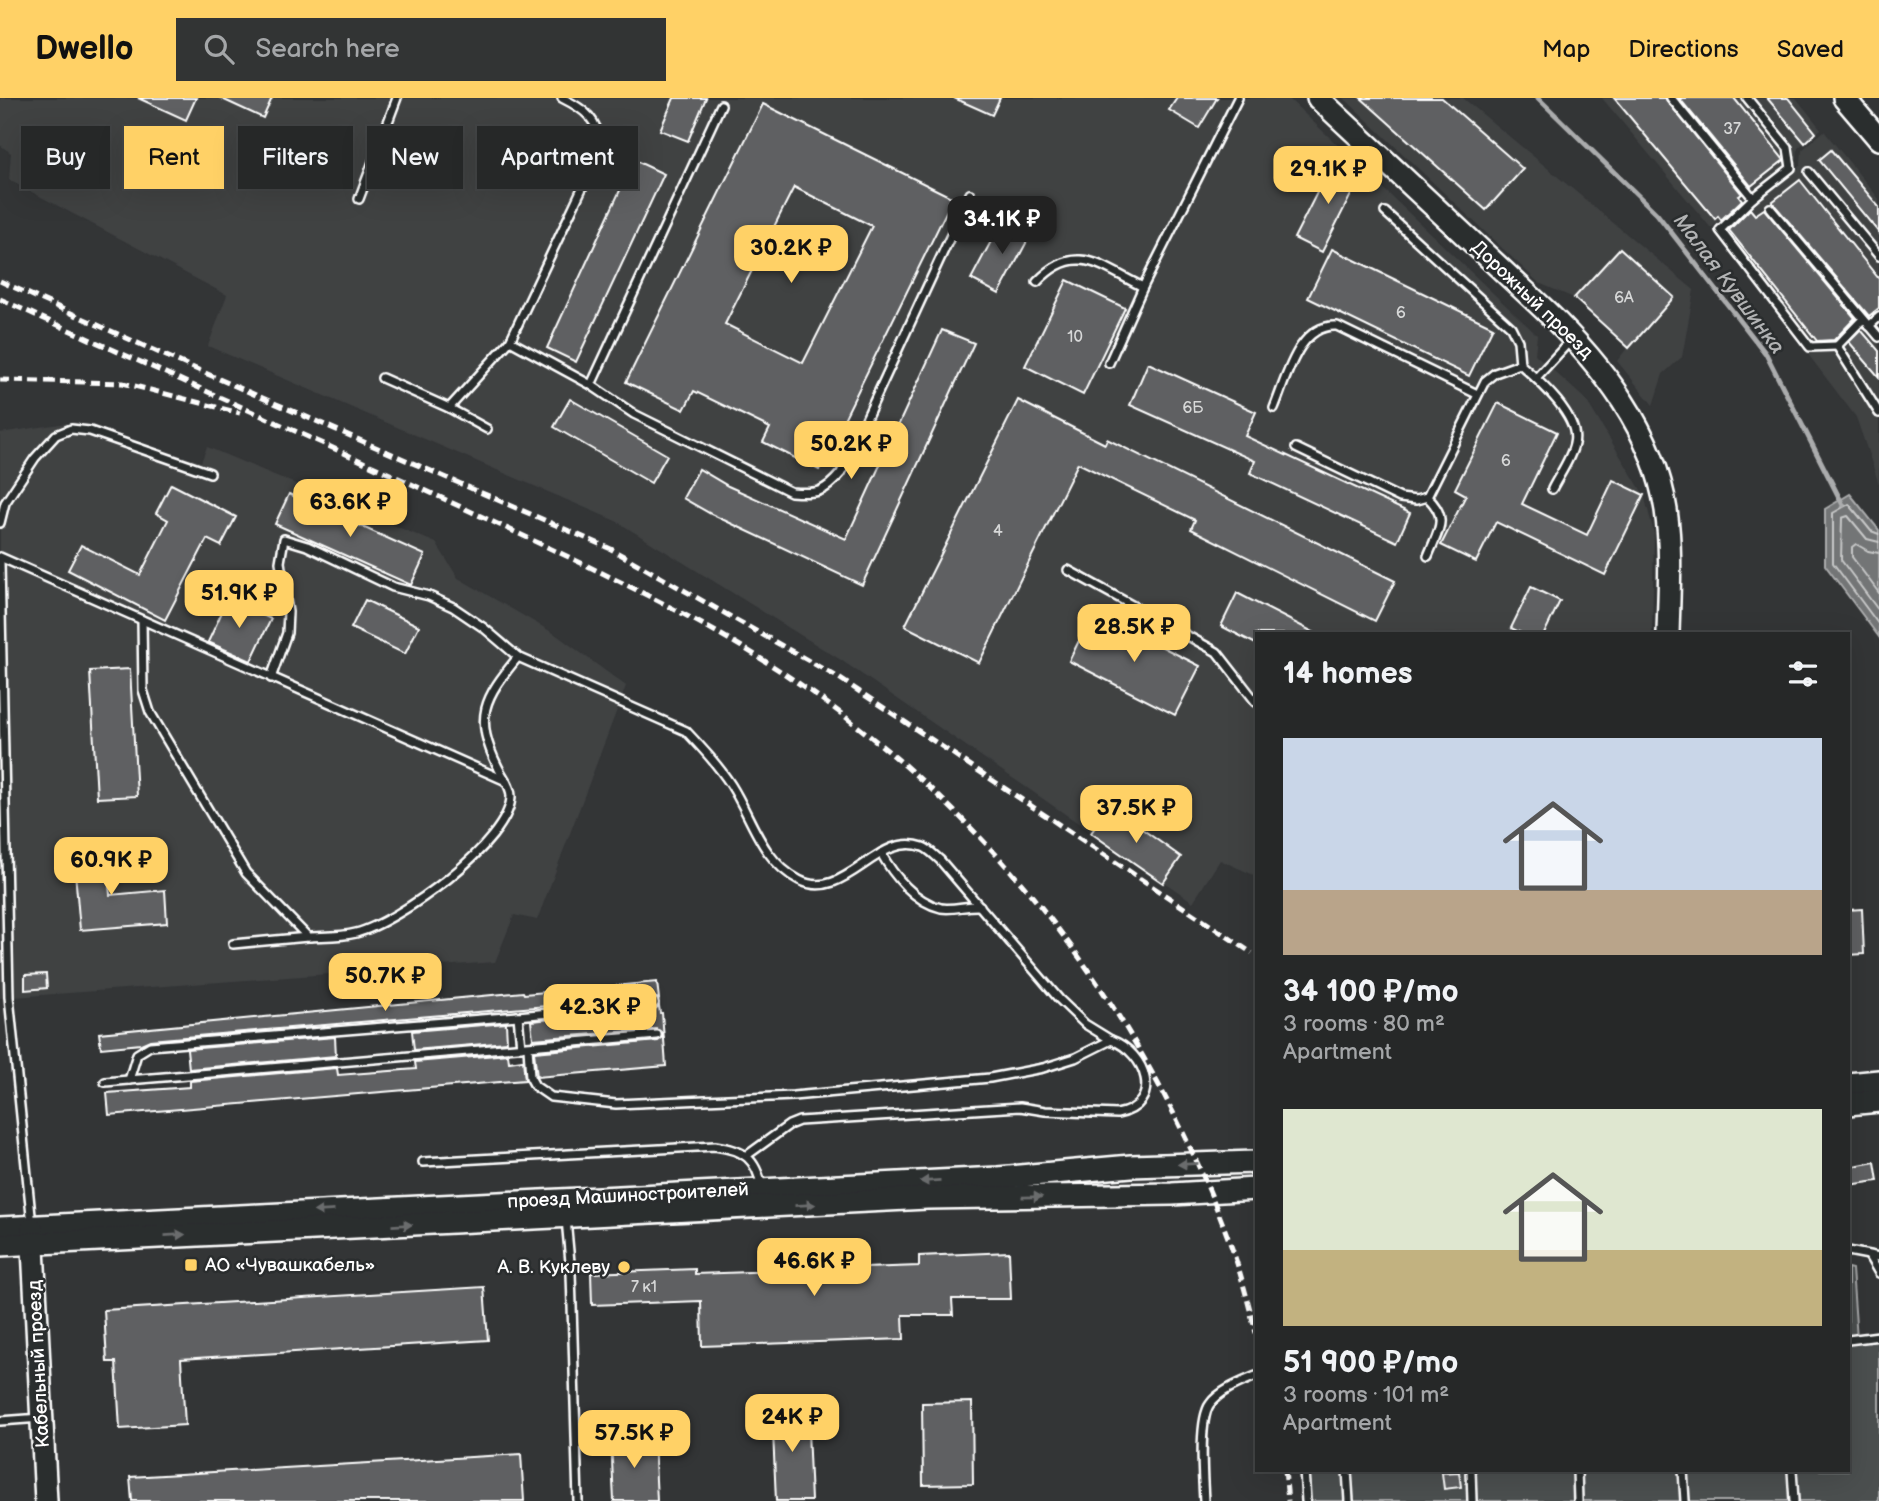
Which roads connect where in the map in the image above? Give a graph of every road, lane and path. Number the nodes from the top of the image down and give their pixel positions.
1 (397, 98) edge
2 (562, 98) edge
3 (1238, 98) edge
4 (1318, 98) edge
5 (1671, 98) edge
6 (1746, 98) edge
7 (1844, 98) edge
8 (721, 105) dead end
9 (1879, 139) edge
10 (1810, 172) dead end
11 (970, 194) dead end
12 (1754, 198) junction
13 (359, 199) dead end
14 (1770, 208) dead end
15 (1385, 212) dead end
16 (1879, 256) edge
17 (1037, 282) dead end
18 (1143, 287) junction
19 (1879, 317) edge
20 (1866, 322) junction
21 (1574, 337) junction
22 (1879, 337) edge
23 (510, 341) junction
24 (1837, 346) junction
25 (1109, 363) dead end
26 (1520, 364) junction
27 (382, 377) dead end
28 (1536, 377) junction
29 (591, 385) junction
30 (1477, 394) junction
31 (449, 408) junction
32 (1275, 408) dead end
33 (1879, 413) edge
34 (487, 429) dead end
35 (1296, 448) dead end
36 (210, 473) dead end
37 (1552, 489) dead end
38 (1427, 497) junction
39 (0, 523) edge
40 (1427, 556) dead end
41 (0, 557) edge
42 (0, 562) edge
43 (1068, 570) dead end
44 (142, 620) junction
45 (1668, 632) edge
46 (518, 657) junction
47 (271, 678) junction
48 (1255, 701) edge
49 (504, 779) junction
50 (881, 853) junction
51 (3, 863) edge
52 (980, 906) junction
53 (308, 937) junction
54 (233, 944) dead end
55 (654, 1003) dead end
56 (518, 1016) junction
57 (657, 1035) dead end
58 (1111, 1040) junction
59 (524, 1047) junction
60 (129, 1080) junction
61 (1879, 1081) edge
62 (105, 1082) dead end
63 (1850, 1084) edge
64 (1879, 1101) edge
65 (1850, 1104) edge
66 (746, 1156) junction
67 (423, 1162) dead end
68 (1255, 1162) edge
69 (1255, 1189) edge
70 (762, 1198) junction
71 (564, 1208) junction
72 (0, 1228) edge
73 (33, 1234) junction
74 (0, 1244) edge
75 (1850, 1251) edge
76 (1869, 1256) junction
77 (1879, 1257) edge
78 (1879, 1273) edge
79 (1879, 1336) edge
80 (1850, 1340) edge
81 (1255, 1376) edge
82 (41, 1418) junction
83 (0, 1421) edge
84 (1304, 1472) edge
85 (1348, 1472) edge
86 (1471, 1472) edge
87 (1577, 1472) edge
88 (1683, 1472) edge
89 (1792, 1472) edge
90 (46, 1501) edge
91 (578, 1501) edge
92 (1204, 1501) edge
93 (1306, 1501) edge
94 (1349, 1501) edge
95 (1472, 1501) edge
96 (1578, 1501) edge
97 (1685, 1501) edge
98 (1794, 1501) edge

1 - 13 lane
2 - 23 lane
3 - 18 lane
4 - 21 main road, Дорожный проезд
5 - 12 lane
6 - 12 lane
7 - 9 main road
8 - 29 lane
10 - 16 lane
11 - 29 lane
12 - 24 lane
14 - 20 lane
15 - 26 lane
17 - 18 lane
18 - 25 lane
19 - 20 lane
20 - 22 lane
20 - 24 lane
21 - 28 lane
21 - 45 main road, Дорожный проезд
23 - 29 lane
23 - 31 lane
24 - 33 lane
26 - 28 lane
26 - 30 lane
27 - 31 lane
28 - 37 lane
30 - 32 lane
30 - 38 lane
31 - 34 lane
35 - 38 lane
36 - 39 lane
38 - 40 lane
41 - 44 lane
42 - 51 lane
43 - 48 lane
44 - 47 lane
44 - 53 lane
46 - 47 lane
46 - 49 lane
46 - 50 lane
47 - 49 lane
49 - 53 lane
50 - 52 lane
50 - 52 lane
51 - 73 lane
52 - 58 lane
53 - 54 lane
55 - 56 lane
56 - 59 lane
56 - 60 lane
57 - 59 lane
58 - 59 lane
58 - 66 lane
59 - 60 lane
60 - 62 lane
61 - 63 main road
64 - 65 main road
66 - 67 lane
66 - 70 lane
68 -> 70 main road, проезд Машиностроителей
70 -> 69 main road, проезд Машиностроителей
70 - 71 main road, проезд Машиностроителей
71 - 73 main road, проезд Машиностроителей
71 - 91 lane
72 - 73 main road, проезд Машиностроителей
73 - 74 main road, проезд Машиностроителей
73 - 82 main road, Кабельный проезд
75 - 76 lane
76 - 77 lane
76 - 78 lane
79 - 80 lane
81 - 92 lane
82 - 83 lane
82 - 90 main road, Кабельный проезд
84 - 93 lane
85 - 94 lane
86 - 95 lane
87 - 96 lane
88 - 97 lane
89 - 98 lane

